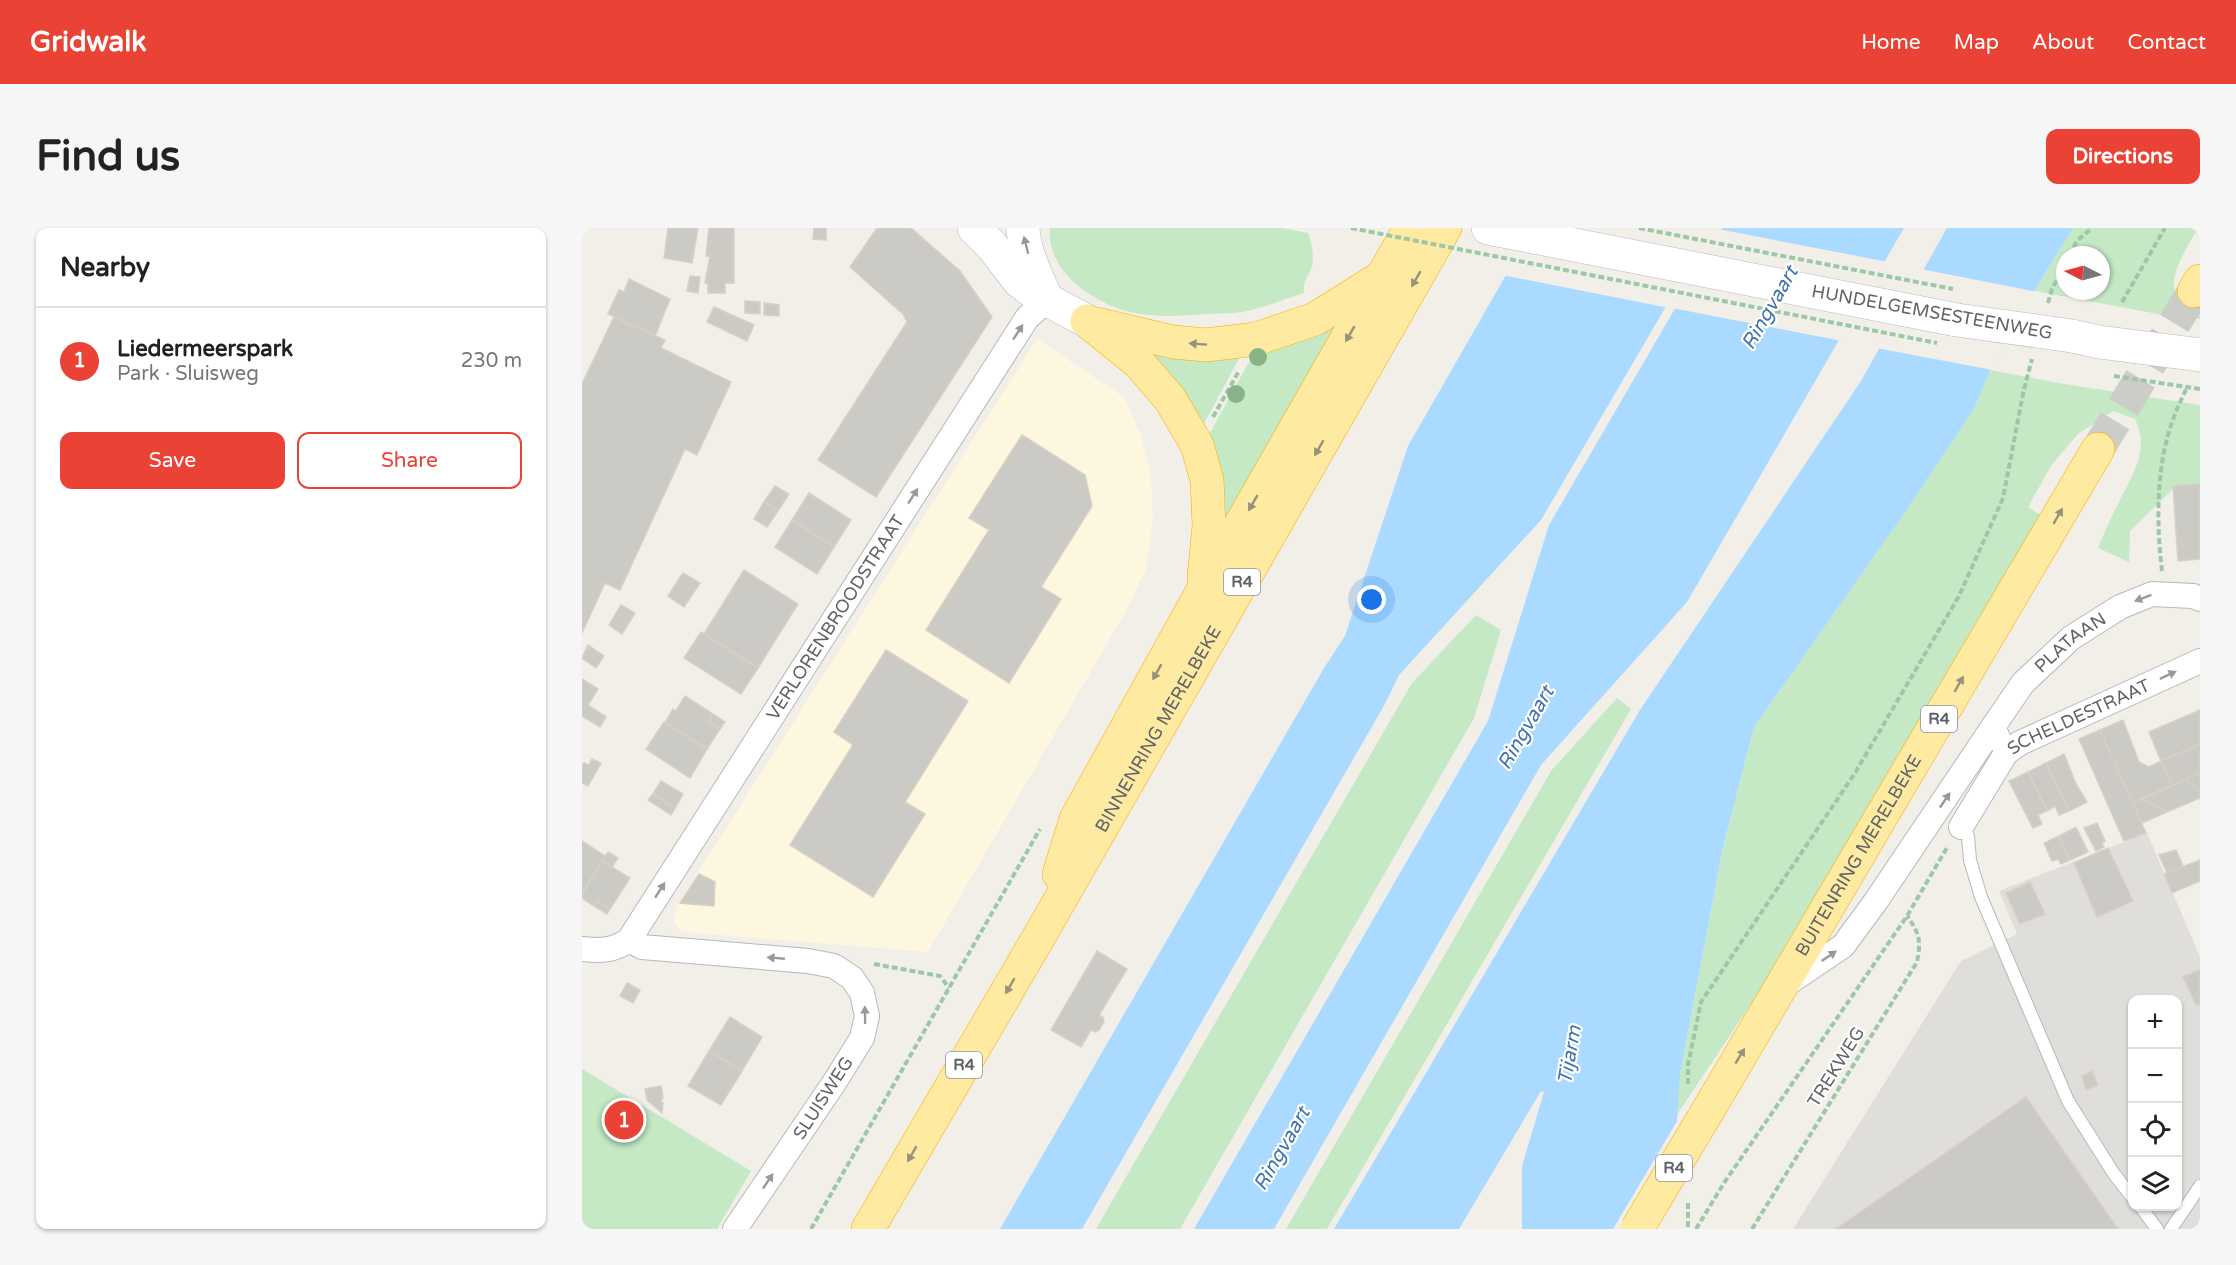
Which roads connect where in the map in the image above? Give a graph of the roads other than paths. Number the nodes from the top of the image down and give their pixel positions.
1 (974, 228) edge
2 (1023, 228) edge
3 (1410, 228) edge
4 (1445, 228) edge
5 (1488, 228) edge
6 (1383, 276) junction
7 (1047, 300) junction
8 (1087, 321) junction
9 (2200, 355) edge
10 (2098, 449) tunnel mouth
11 (1202, 592) junction
12 (2200, 599) edge
13 (2200, 661) edge
14 (1993, 727) junction
15 (2013, 748) junction
16 (1961, 827) joint
17 (1040, 935) junction
18 (629, 940) junction
19 (582, 949) edge
20 (1781, 988) junction
21 (2200, 1186) edge
22 (2128, 1191) edge
23 (2144, 1211) edge
24 (735, 1229) edge
25 (868, 1229) edge
26 (1637, 1229) edge
27 (2157, 1229) edge
28 (2171, 1229) edge

1 - 7 main road
7 -> 2 main road
3 - 6 highway
4 -> 17 highway, BINNENRING MERELBEKE / R4
5 - 9 main road, HUNDELGEMSESTEENWEG, bridge
6 -> 8 highway
6 -> 11 highway
7 - 8 main road
18 -> 7 street, VERLORENBROODSTRAAT
8 - 11 highway, R4
20 -> 10 highway, BUITENRING MERELBEKE / R4
11 -> 17 highway
12 -> 14 street, PLATAAN
15 -> 13 street, SCHELDESTRAAT
14 - 15 street
20 -> 14 street, PLATAAN
15 - 16 street, SCHELDESTRAAT
16 - 22 lane
17 -> 25 highway, BINNENRING MERELBEKE / R4
18 - 19 street
24 -> 18 street, SLUISWEG
26 -> 20 highway, BUITENRING MERELBEKE / R4, bridge
21 - 28 lane
23 - 27 lane

